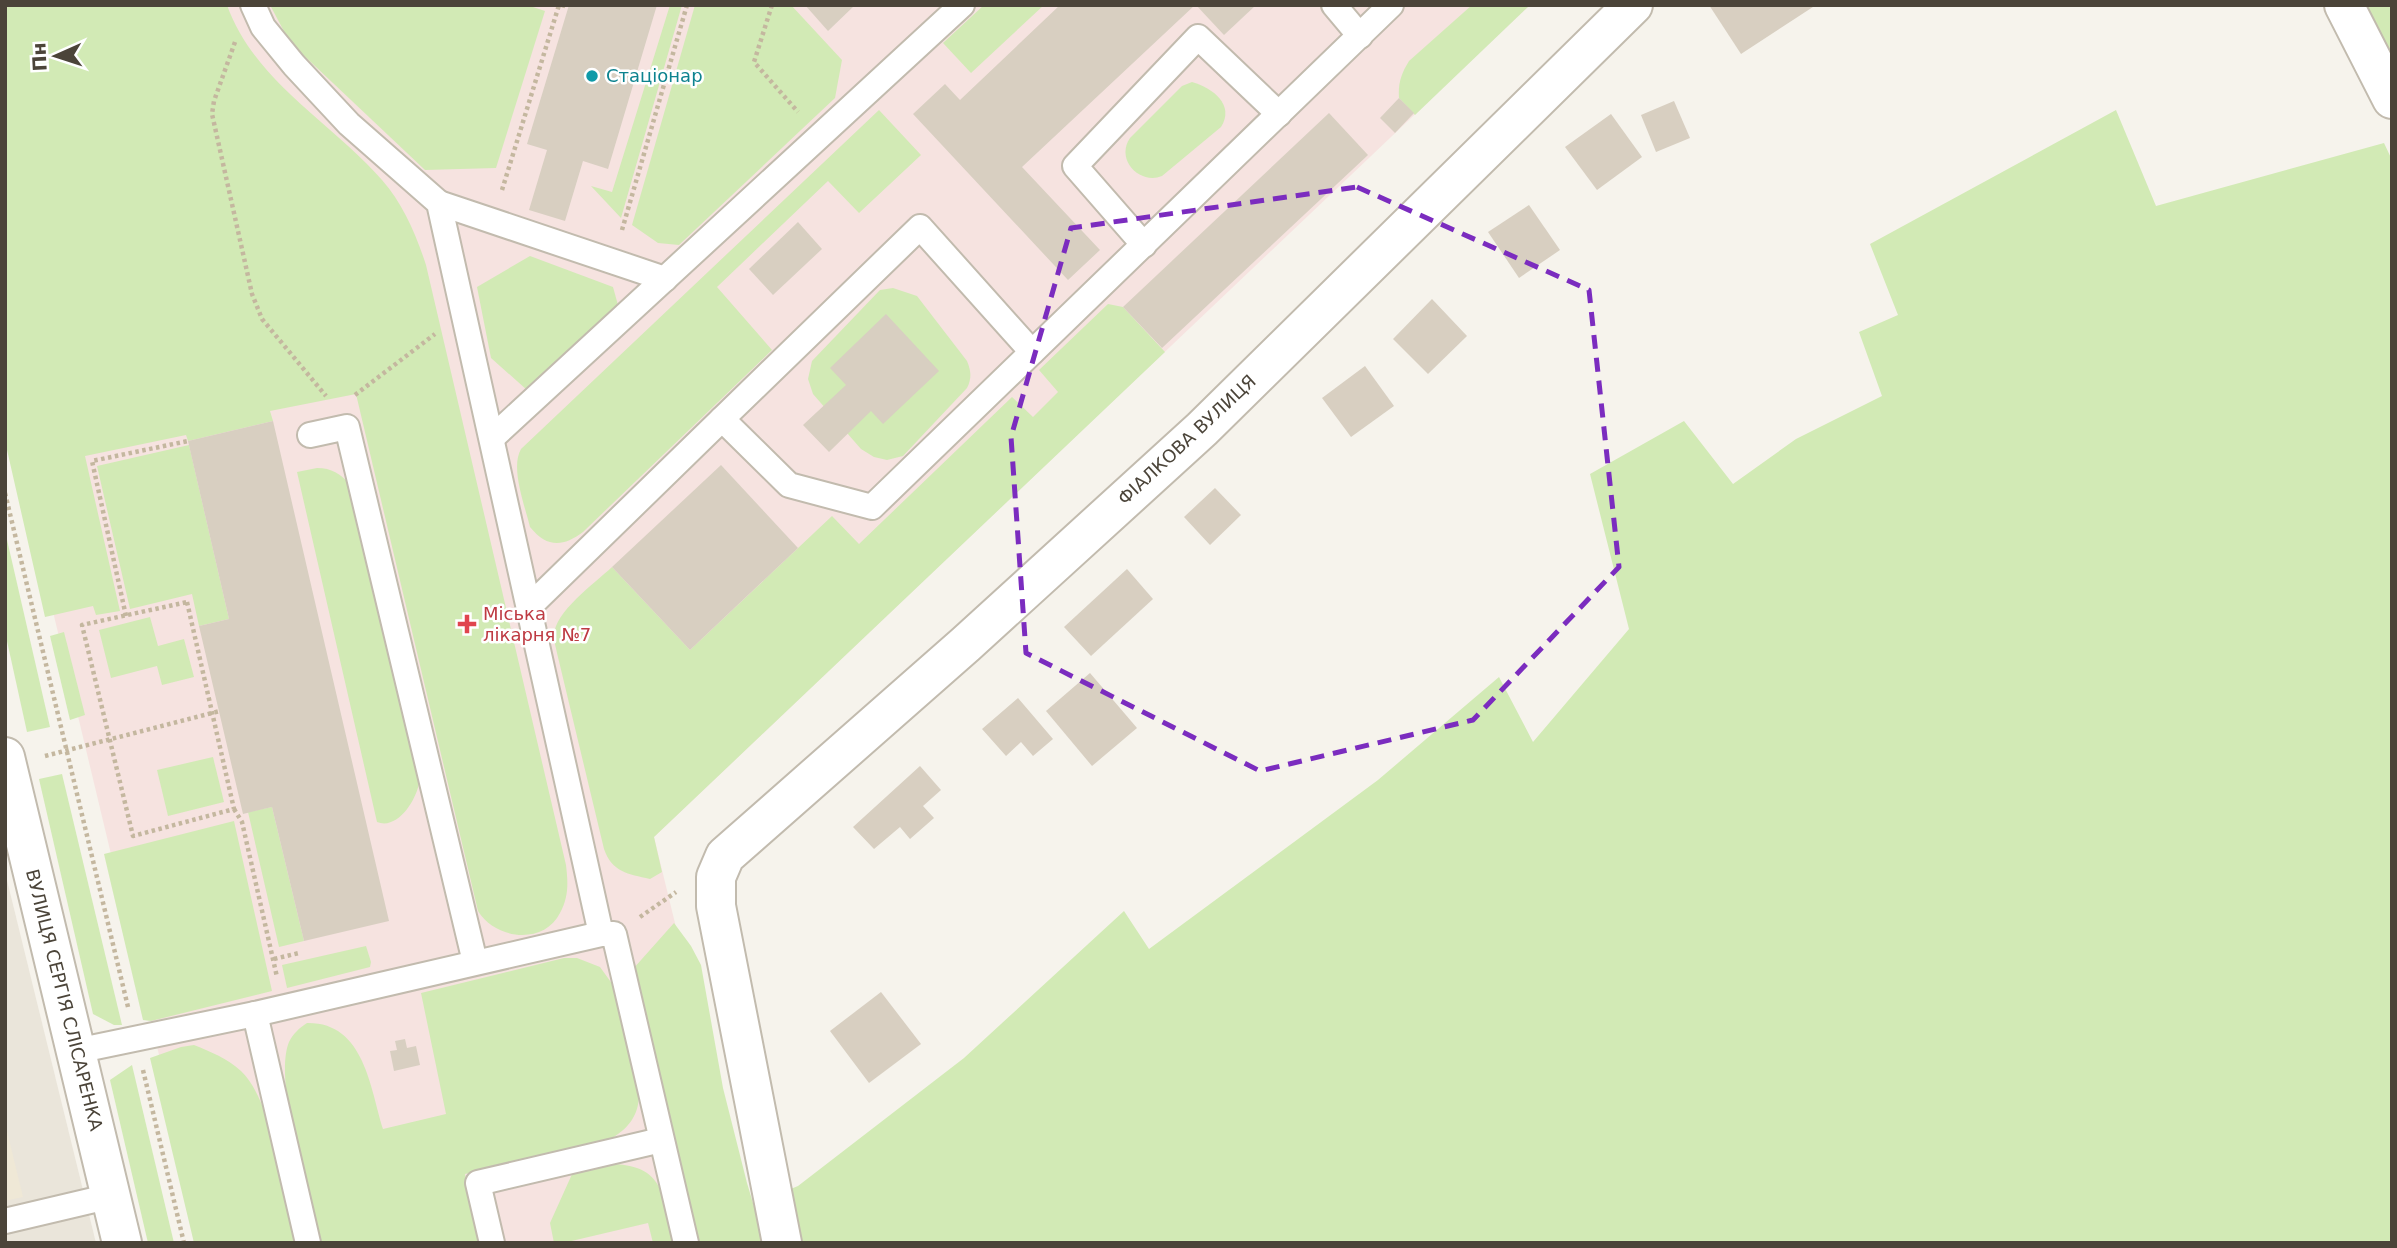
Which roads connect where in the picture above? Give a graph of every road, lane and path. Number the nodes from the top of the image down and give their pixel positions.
1 (253, 5) edge
2 (560, 5) edge
3 (687, 5) edge
4 (772, 5) edge
5 (962, 5) edge
6 (1334, 5) edge
7 (1391, 5) edge
8 (1633, 5) edge
9 (2344, 5) edge
10 (568, 7) dead end
11 (1360, 36) junction
12 (235, 41) dead end
13 (2392, 99) edge
14 (1279, 114) junction
15 (819, 136) junction
16 (439, 203) junction
17 (493, 221) junction
18 (1143, 245) junction
19 (613, 262) junction
20 (665, 279) junction
21 (463, 310) junction
22 (1032, 352) junction
23 (330, 401) dead end
24 (347, 403) dead end
25 (722, 419) junction
26 (310, 435) dead end
27 (492, 438) junction
28 (188, 441) dead end
29 (5, 493) edge
30 (529, 607) junction
31 (126, 616) junction
32 (219, 711) dead end
33 (212, 713) junction
34 (109, 739) junction
35 (67, 750) junction
36 (6, 761) edge
37 (234, 809) junction
38 (725, 856) junction
39 (608, 934) junction
40 (299, 953) dead end
41 (274, 960) junction
42 (475, 962) junction
43 (278, 979) dead end
44 (255, 1014) junction
45 (136, 1039) junction
46 (76, 1051) junction
47 (661, 1140) junction
48 (111, 1196) junction
49 (5, 1221) edge
50 (122, 1243) edge
51 (184, 1243) edge
52 (308, 1243) edge
53 (492, 1243) edge
54 (685, 1243) edge
55 (782, 1243) edge

1 - 16 lane
2 - 10 path
2 - 17 path
3 - 19 path
4 - 15 path
5 - 15 lane
6 - 11 lane
7 - 11 lane
8 - 38 street, ФІАЛКОВА ВУЛИЦЯ
9 - 13 street
11 - 14 lane
12 - 23 path
14 - 18 lane
14 - 18 lane
15 - 20 lane
16 - 17 lane
16 - 21 lane
17 - 19 lane
18 - 22 lane
19 - 20 lane
20 - 27 lane
21 - 24 path
21 - 27 lane
22 - 25 lane
22 - 25 lane
25 - 30 lane
26 - 42 lane
27 - 30 lane
28 - 31 path
29 - 35 path
30 - 39 lane
31 - 33 path
31 - 34 path
32 - 33 path
33 - 34 path
33 - 37 path
34 - 35 path
34 - 37 path
35 - 36 path
35 - 45 path
36 - 46 street, ВУЛИЦЯ СЕРГІЯ СЛІСАРЕНКА
37 - 41 path
38 - 39 path
38 - 55 street
39 - 42 lane
39 - 47 lane
40 - 41 path
41 - 43 path
42 - 44 lane
44 - 45 lane
44 - 52 lane
45 - 46 lane
45 - 51 path
46 - 48 street, ВУЛИЦЯ СЕРГІЯ СЛІСАРЕНКА
47 - 53 lane
47 - 54 lane
48 - 49 lane
48 - 50 street, ВУЛИЦЯ СЕРГІЯ СЛІСАРЕНКА

